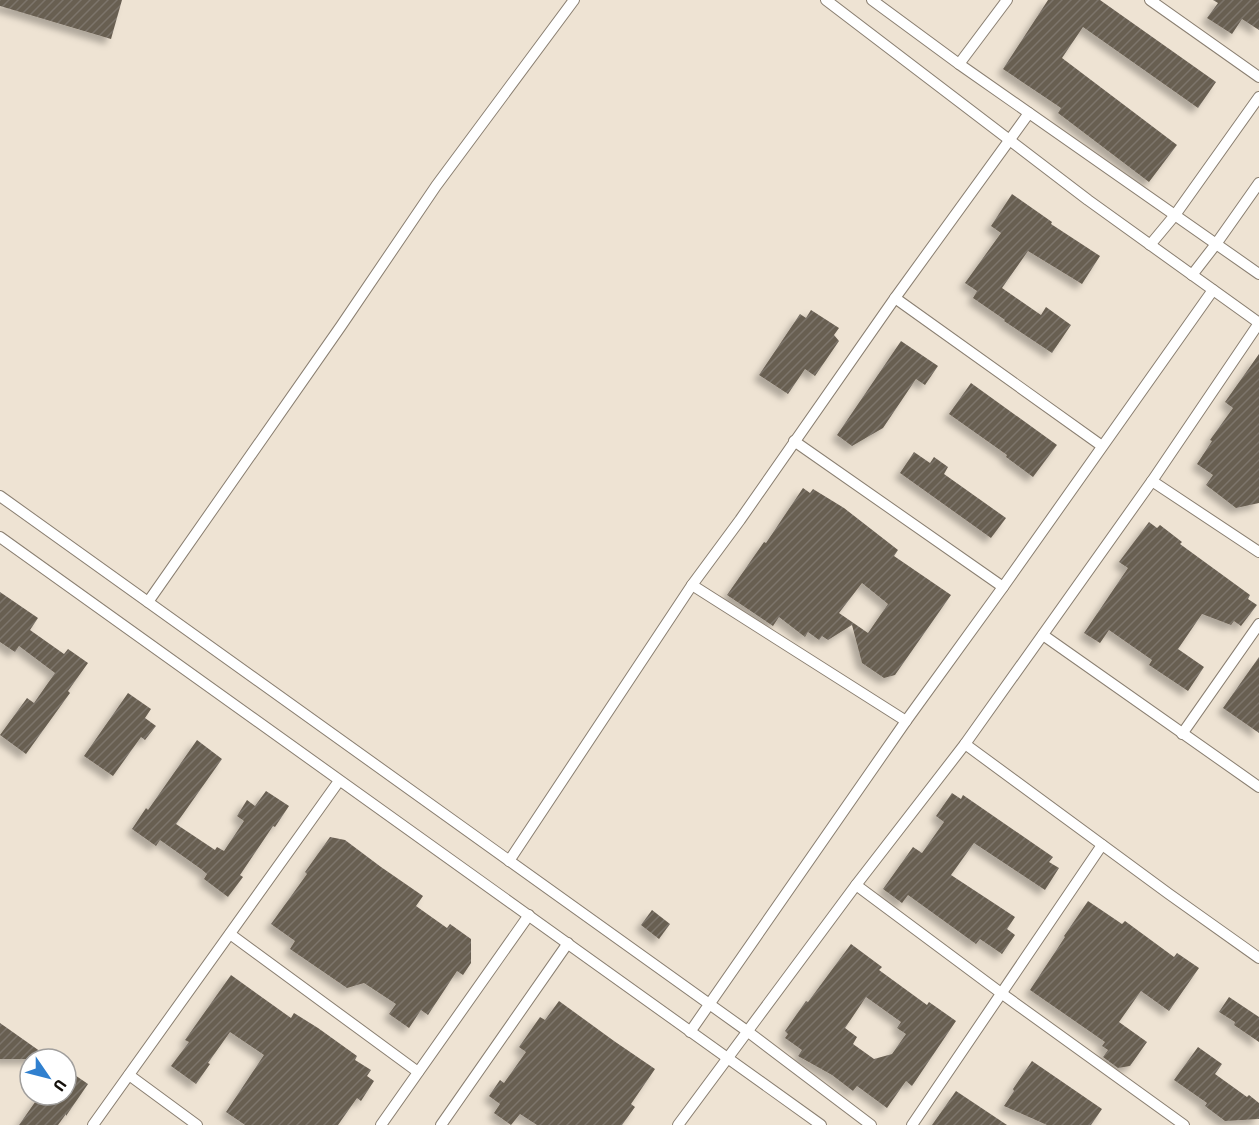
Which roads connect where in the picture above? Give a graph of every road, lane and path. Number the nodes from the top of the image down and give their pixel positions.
1 (574, 0) edge
2 (826, 0) edge
3 (872, 0) edge
4 (1007, 0) edge
5 (1150, 0) edge
6 (959, 64) junction
7 (1259, 77) edge
8 (1259, 97) edge
9 (1029, 113) junction
10 (1009, 140) junction
11 (1259, 183) edge
12 (1174, 215) junction
13 (1216, 244) junction
14 (1150, 245) junction
15 (1259, 274) edge
16 (1192, 275) junction
17 (1213, 290) junction
18 (895, 298) junction
19 (1259, 323) edge
20 (795, 441) junction
21 (1102, 446) junction
22 (1152, 481) junction
23 (0, 496) edge
24 (0, 537) edge
25 (1259, 552) edge
26 (692, 585) junction
27 (1003, 587) junction
28 (148, 602) junction
29 (1259, 624) edge
30 (1043, 635) junction
31 (906, 722) junction
32 (1182, 734) junction
33 (965, 744) junction
34 (339, 781) junction
35 (1259, 787) edge
36 (1102, 845) junction
37 (509, 861) junction
38 (856, 885) junction
39 (529, 915) junction
40 (230, 934) junction
41 (568, 943) junction
42 (1259, 958) edge
43 (1001, 993) junction
44 (709, 1005) junction
45 (747, 1031) junction
46 (690, 1032) junction
47 (727, 1058) junction
48 (418, 1072) junction
49 (129, 1076) junction
50 (93, 1125) edge
51 (197, 1125) edge
52 (381, 1125) edge
53 (441, 1125) edge
54 (678, 1125) edge
55 (821, 1125) edge
56 (871, 1125) edge
57 (912, 1125) edge
58 (1184, 1125) edge

1 - 28 lane
2 - 10 lane
3 - 6 lane
4 - 6 lane
5 - 7 lane
6 - 9 lane
8 - 12 lane
9 - 10 lane
9 - 12 lane
10 - 14 lane
10 - 18 lane
11 - 13 lane
12 - 13 lane
12 - 14 lane
13 - 15 lane
13 - 16 lane
14 - 16 lane
16 - 17 lane
17 - 19 lane
17 - 21 lane
18 - 20 lane
18 - 21 lane
19 - 22 lane
20 - 26 lane
20 - 27 lane
21 - 27 lane
22 - 25 lane
22 - 30 lane
23 - 28 lane
24 - 34 lane
26 - 31 lane
26 - 37 lane
27 - 31 lane
28 - 37 lane
29 - 32 lane
30 - 32 lane
30 - 33 lane
31 - 44 lane
32 - 35 lane
33 - 36 lane
33 - 38 lane
34 - 39 lane
34 - 40 lane
36 - 42 lane
36 - 43 lane
37 - 44 lane
38 - 43 lane
38 - 45 lane
39 - 41 lane
39 - 48 lane
40 - 48 lane
40 - 49 lane
41 - 46 lane
41 - 53 lane
43 - 57 lane
43 - 58 lane
44 - 45 lane
44 - 46 lane
45 - 47 lane
45 - 56 lane
46 - 47 lane
47 - 54 lane
47 - 55 lane
48 - 52 lane
49 - 50 lane
49 - 51 lane

